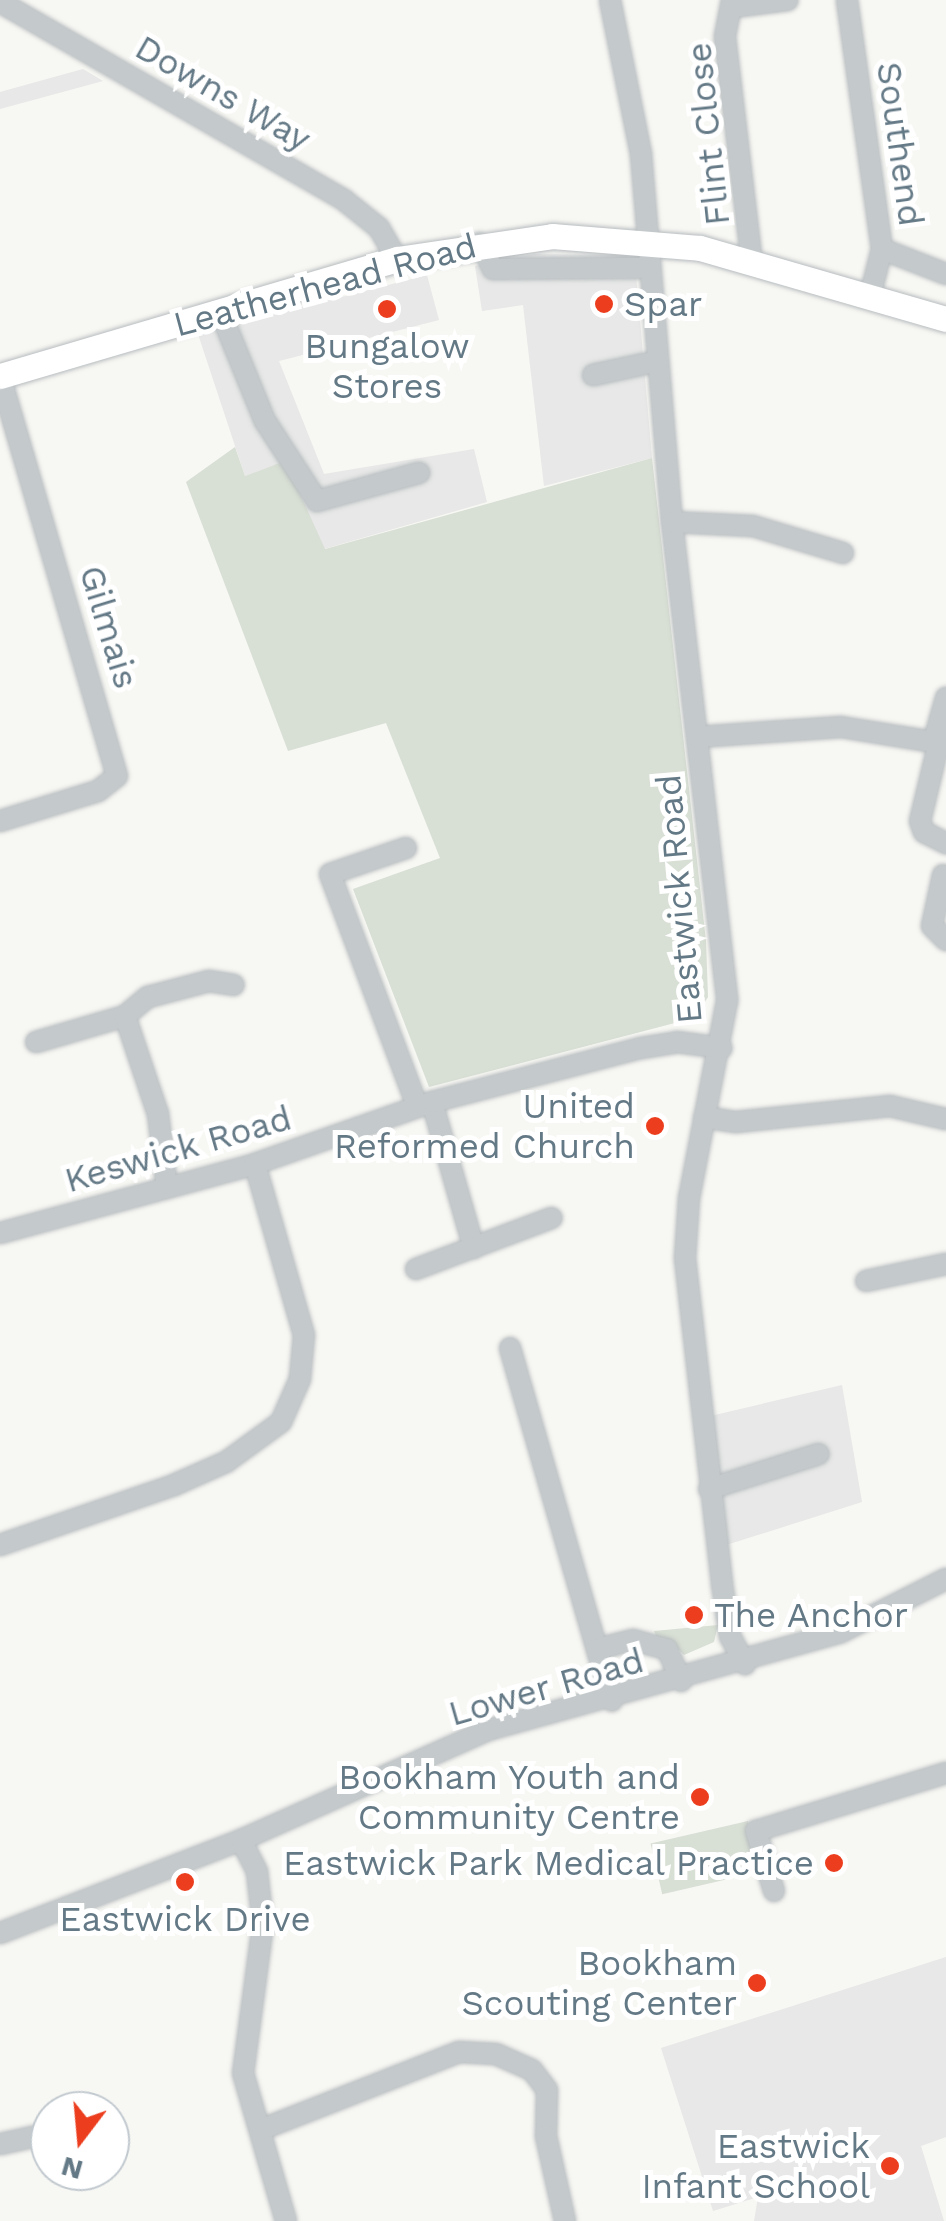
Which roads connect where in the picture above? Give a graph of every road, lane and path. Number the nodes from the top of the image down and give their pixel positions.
1 (610, 0) edge
2 (788, 0) edge
3 (847, 0) edge
4 (0, 2) edge
5 (733, 3) edge
6 (552, 236) junction
7 (650, 240) junction
8 (480, 243) junction
9 (882, 250) junction
10 (396, 260) junction
11 (752, 262) junction
12 (553, 264) junction
13 (650, 268) junction
14 (946, 274) edge
15 (870, 296) junction
16 (220, 311) junction
17 (946, 319) edge
18 (658, 361) junction
19 (593, 375) dead end
20 (0, 376) edge
21 (419, 473) dead end
22 (672, 522) junction
23 (843, 553) dead end
24 (946, 698) edge
25 (697, 737) junction
26 (940, 742) edge
27 (0, 821) edge
28 (946, 843) edge
29 (406, 848) dead end
30 (942, 875) dead end
31 (946, 940) edge
32 (234, 984) dead end
33 (125, 1016) junction
34 (36, 1042) dead end
35 (722, 1048) junction
36 (425, 1104) junction
37 (704, 1117) junction
38 (946, 1120) edge
39 (256, 1164) junction
40 (167, 1188) junction
41 (552, 1218) dead end
42 (0, 1233) edge
43 (474, 1248) junction
44 (946, 1264) edge
45 (416, 1269) dead end
46 (866, 1281) dead end
47 (510, 1348) dead end
48 (818, 1454) dead end
49 (709, 1489) junction
50 (0, 1546) edge
51 (945, 1582) edge
52 (597, 1649) junction
53 (745, 1664) junction
54 (680, 1681) junction
55 (612, 1701) junction
56 (946, 1773) edge
57 (241, 1840) junction
58 (774, 1891) dead end
59 (0, 1933) edge
60 (260, 2130) junction
61 (30, 2137) edge
62 (4, 2143) edge
63 (286, 2221) edge
64 (565, 2221) edge

1 - 7 street, Eastwick Road
2 - 5 street
3 - 9 street, Southend
4 - 10 street, Downs Way
5 - 11 street, Flint Close
6 - 7 main road, Leatherhead Road
6 - 8 main road, Leatherhead Road
6 - 12 street
7 - 11 main road, Leatherhead Road
7 - 13 street, Eastwick Road
8 - 10 main road, Leatherhead Road
8 - 12 street
9 - 14 street
9 - 15 street, Southend
10 - 16 main road, Leatherhead Road
11 - 15 main road, Leatherhead Road
12 - 13 street
13 - 18 street, Eastwick Road
15 - 17 main road, Leatherhead Road
16 - 20 main road, Leatherhead Road
16 - 21 street
18 - 19 street
18 - 22 street, Eastwick Road
20 - 27 street, Gilmais
22 - 23 street
22 - 25 street, Eastwick Road
24 - 26 street
25 - 26 street
25 - 35 street, Eastwick Road
26 - 28 street
29 - 36 street
30 - 31 street
32 - 33 street
33 - 34 street
33 - 40 street
35 - 36 street, Keswick Road
35 - 37 street, Eastwick Road
36 - 39 street, Keswick Road
36 - 43 street
37 - 38 street
37 - 49 street, Eastwick Road
39 - 40 street, Keswick Road
39 - 50 street
40 - 42 street, Keswick Road
41 - 43 street
43 - 45 street
44 - 46 street
47 - 52 street
48 - 49 street
49 - 53 street, Eastwick Road
51 - 53 street, Lower Road
52 - 54 street
52 - 55 street
53 - 54 street, Lower Road
54 - 55 street, Lower Road
55 - 57 street, Lower Road
56 - 58 street
57 - 59 street, Lower Road
57 - 60 street
60 - 63 street
60 - 64 street
61 - 62 street

